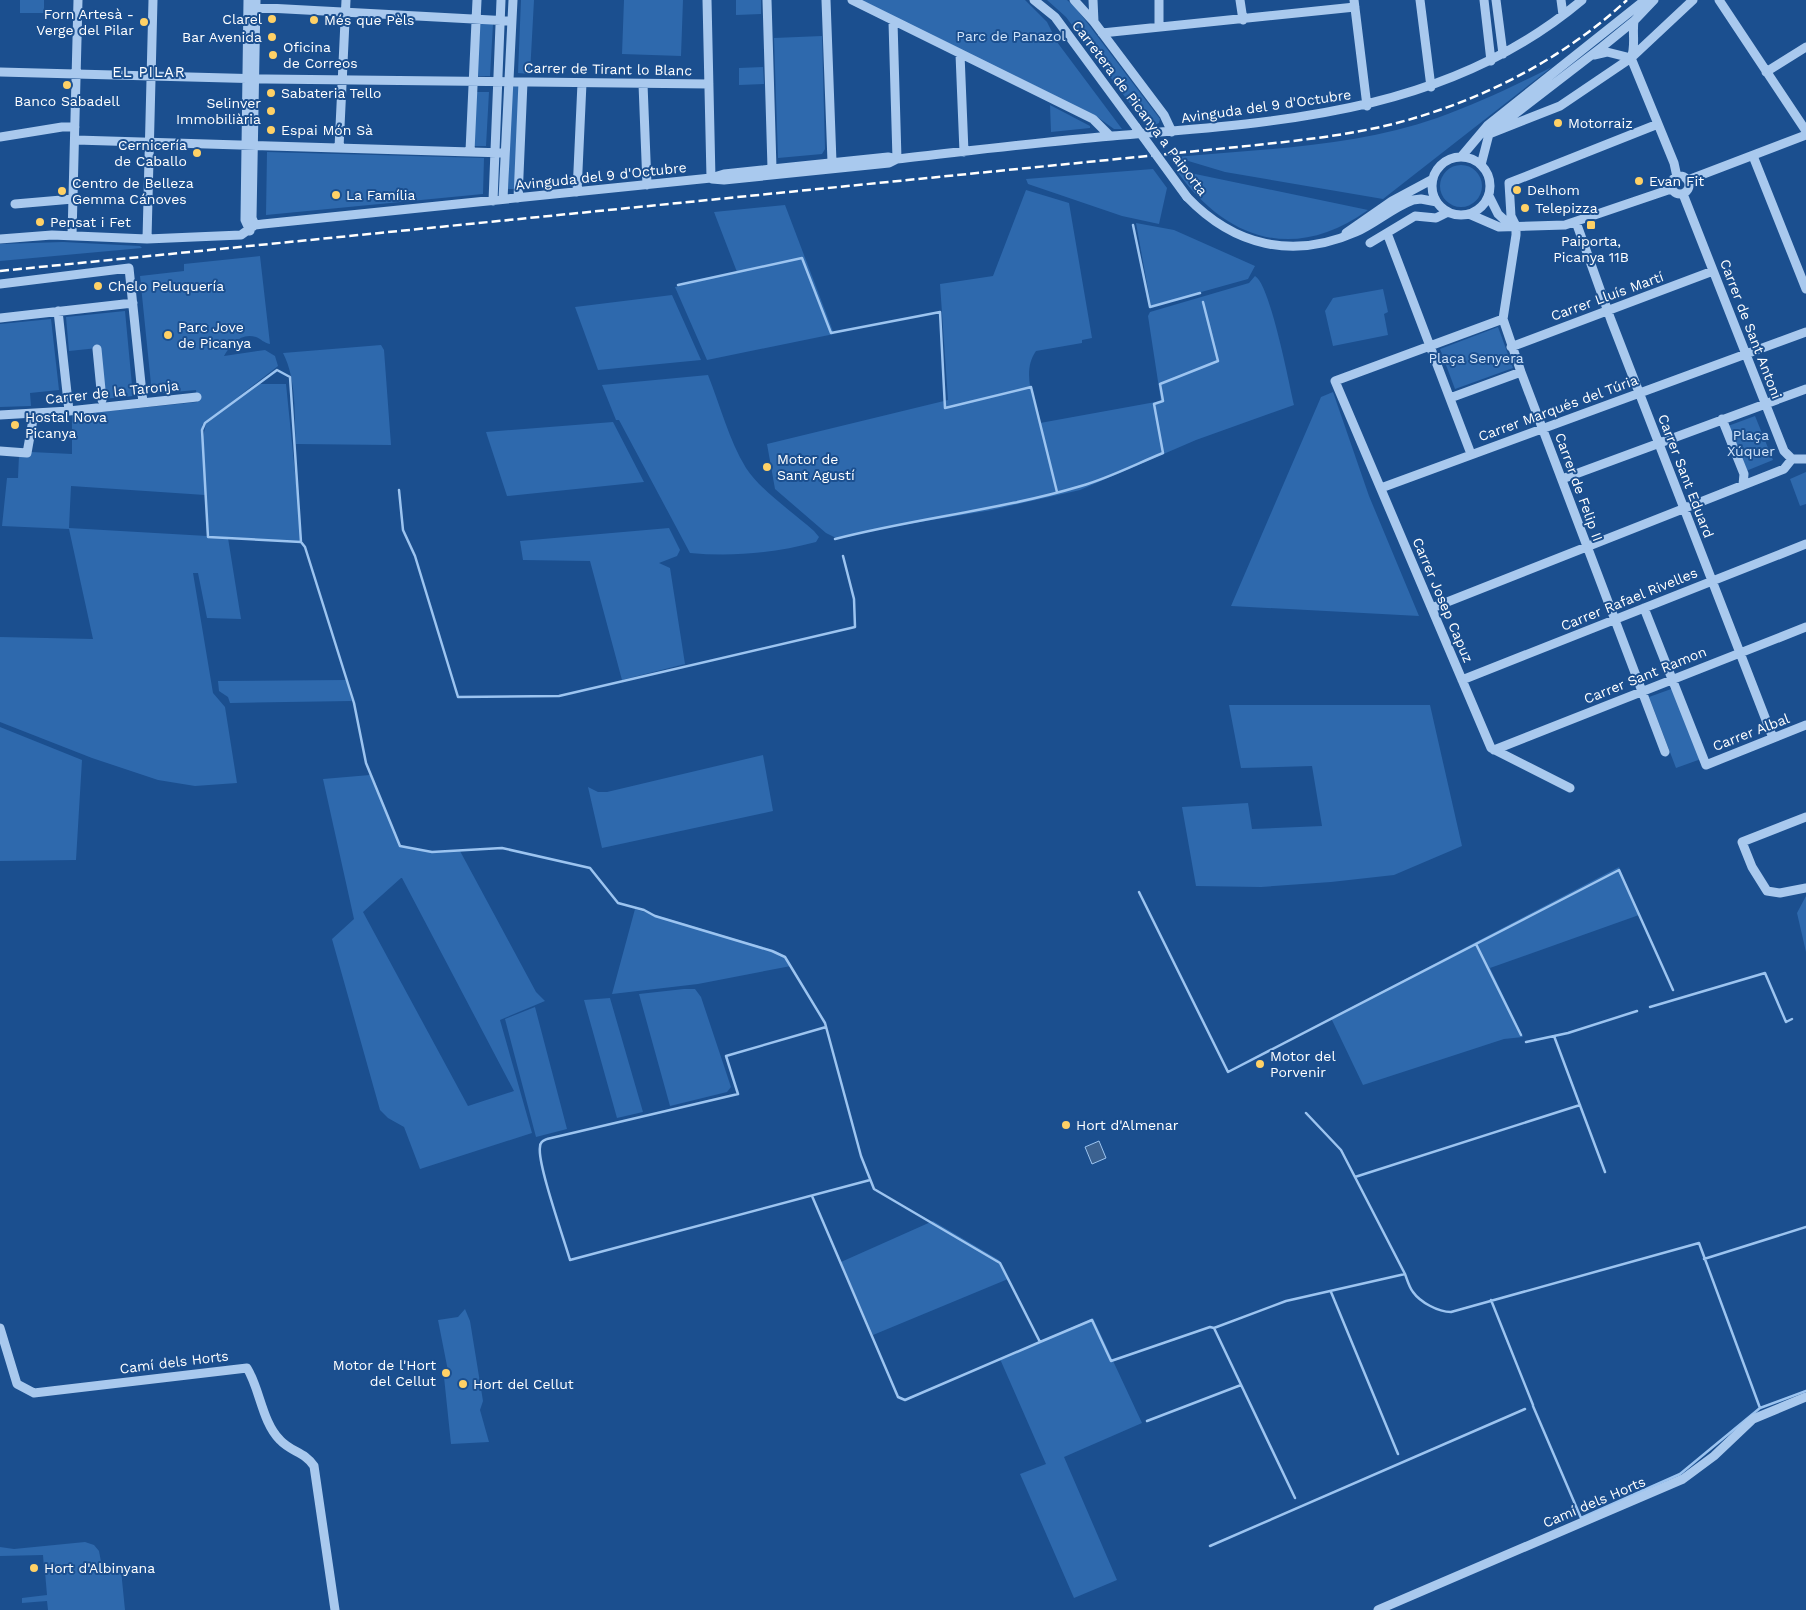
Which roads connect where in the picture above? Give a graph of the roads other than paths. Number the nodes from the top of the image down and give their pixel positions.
1 (78, 0) edge
2 (153, 0) edge
3 (346, 0) edge
4 (477, 0) edge
5 (500, 0) edge
6 (513, 0) edge
7 (707, 0) edge
8 (767, 0) edge
9 (826, 0) edge
10 (852, 0) edge
11 (1034, 0) edge
12 (1074, 0) edge
13 (1093, 0) edge
14 (1159, 0) edge
15 (1240, 0) edge
16 (1420, 0) edge
17 (1484, 0) edge
18 (1496, 0) edge
19 (1561, 0) edge
20 (1582, 0) edge
21 (1645, 0) edge
22 (1654, 0) edge
23 (1693, 0) edge
24 (1719, 0) edge
25 (252, 4) edge
26 (1354, 4) edge
27 (345, 12) junction
28 (1563, 16) junction
29 (476, 19) junction
30 (500, 20) junction
31 (1243, 20) junction
32 (512, 21) junction
33 (1634, 21) junction
34 (893, 22) junction
35 (1094, 22) junction
36 (1159, 27) junction
37 (1102, 33) junction
38 (1806, 47) edge
39 (960, 54) junction
40 (1503, 54) junction
41 (1592, 56) junction
42 (1631, 58) junction
43 (1491, 60) junction
44 (0, 72) edge
45 (1766, 72) junction
46 (76, 73) junction
47 (151, 75) junction
48 (250, 79) junction
49 (342, 80) junction
50 (508, 82) junction
51 (523, 82) junction
52 (474, 83) junction
53 (497, 83) junction
54 (582, 83) junction
55 (643, 84) junction
56 (709, 84) junction
57 (1431, 87) junction
58 (1367, 106) junction
59 (1097, 122) junction
60 (1658, 124) junction
61 (75, 127) junction
62 (1806, 131) edge
63 (1172, 132) junction
64 (1489, 134) junction
65 (1806, 135) edge
66 (1110, 136) junction
67 (0, 137) edge
68 (1092, 138) junction
69 (76, 140) junction
70 (150, 142) junction
71 (249, 145) junction
72 (339, 148) junction
73 (470, 151) junction
74 (494, 152) junction
75 (964, 152) junction
76 (505, 153) junction
77 (1753, 156) junction
78 (1461, 157) junction
79 (897, 159) junction
80 (832, 162) junction
81 (1481, 165) junction
82 (772, 168) junction
83 (1677, 177) junction
84 (711, 178) junction
85 (1433, 179) junction
86 (1688, 180) junction
87 (647, 185) junction
88 (1672, 189) junction
89 (577, 192) junction
90 (1683, 194) junction
91 (1488, 196) junction
92 (518, 198) junction
93 (73, 200) junction
94 (503, 200) junction
95 (493, 201) junction
96 (1437, 202) junction
97 (15, 204) dead end
98 (1448, 212) junction
99 (1469, 214) junction
100 (1576, 222) junction
101 (1514, 226) junction
102 (252, 228) junction
103 (1387, 233) junction
104 (72, 236) junction
105 (1342, 236) junction
106 (0, 239) edge
107 (147, 239) junction
108 (1370, 243) dead end
109 (1713, 271) junction
110 (0, 284) edge
111 (1806, 289) edge
112 (133, 303) junction
113 (1609, 310) junction
114 (58, 311) junction
115 (0, 318) edge
116 (1503, 319) junction
117 (1806, 332) edge
118 (1430, 346) junction
119 (1512, 347) junction
120 (97, 349) dead end
121 (1746, 355) junction
122 (1521, 372) junction
123 (1806, 389) edge
124 (1639, 394) junction
125 (197, 397) dead end
126 (1450, 398) junction
127 (102, 400) dead end
128 (143, 402) junction
129 (1765, 404) junction
130 (69, 411) junction
131 (34, 414) junction
132 (0, 415) edge
133 (1722, 419) junction
134 (1542, 428) junction
135 (1660, 443) junction
136 (0, 451) edge
137 (1471, 454) junction
138 (1792, 459) junction
139 (1806, 459) edge
140 (1562, 479) junction
141 (1743, 485) junction
142 (1381, 488) junction
143 (1683, 508) junction
144 (1806, 544) edge
145 (1586, 547) junction
146 (1712, 581) junction
147 (1432, 608) junction
148 (1644, 608) junction
149 (1614, 620) junction
150 (1806, 627) edge
151 (1740, 653) junction
152 (1673, 679) junction
153 (1462, 680) junction
154 (1642, 692) junction
155 (1806, 725) edge
156 (1773, 738) junction
157 (1494, 750) junction
158 (1665, 752) dead end
159 (1570, 788) dead end
160 (1806, 817) edge
161 (1806, 888) edge
162 (0, 1328) edge
163 (1806, 1397) edge
164 (335, 1610) edge
165 (1378, 1610) edge

1 - 46 street
2 - 47 street
3 - 27 street
4 - 29 street
5 - 30 street
6 - 32 street
7 - 56 street
8 - 82 street
9 - 80 street
10 - 34 street
11 - 105 street, Carretera de Picanya a Paiporta, bridge
12 - 35 street
13 - 35 street
14 - 36 street
15 - 31 street
16 - 57 street
17 - 43 street
18 - 40 street
19 - 28 street
20 - 28 street, Avinguda del 9 d'Octubre
21 - 78 street
22 - 33 street
23 - 42 street
24 - 45 street
25 - 27 street
25 - 48 street
26 - 31 street
26 - 58 street
27 - 29 street
27 - 49 street
28 - 40 street, Avinguda del 9 d'Octubre
29 - 30 street
29 - 52 street
30 - 32 street
30 - 53 street
31 - 36 street
32 - 50 street
33 - 41 street
33 - 42 street
34 - 39 street
34 - 79 street
35 - 37 street
36 - 37 street
37 - 63 street
38 - 45 street
39 - 59 street
39 - 75 street
40 - 43 street, Avinguda del 9 d'Octubre
41 - 42 street
41 - 64 street
42 - 60 street
42 - 64 street
43 - 57 street, Avinguda del 9 d'Octubre
44 - 46 street, Carrer de Tirant lo Blanc
45 - 62 street
46 - 47 street, Carrer de Tirant lo Blanc
46 - 61 street
47 - 48 street, Carrer de Tirant lo Blanc
47 - 70 street
48 - 49 street, Carrer de Tirant lo Blanc
48 - 71 street
49 - 52 street, Carrer de Tirant lo Blanc
49 - 72 street
50 - 51 street, Carrer de Tirant lo Blanc
50 - 53 street, Carrer de Tirant lo Blanc
50 - 76 street
51 - 54 street, Carrer de Tirant lo Blanc
51 - 92 street
52 - 53 street, Carrer de Tirant lo Blanc
52 - 73 street
53 - 74 street
54 - 55 street, Carrer de Tirant lo Blanc
54 - 89 street
55 - 56 street, Carrer de Tirant lo Blanc
55 - 87 street
56 - 84 street
57 - 58 street, Avinguda del 9 d'Octubre
58 - 63 street, Avinguda del 9 d'Octubre
59 - 66 street
59 - 68 street
60 - 83 street
60 - 101 street
61 - 67 street
61 - 69 street
63 - 66 street, Avinguda del 9 d'Octubre
64 - 81 street
65 - 77 street
66 - 68 street, Avinguda del 9 d'Octubre
68 - 75 street, Avinguda del 9 d'Octubre
69 - 70 street
69 - 93 street
70 - 71 street
70 - 107 street
71 - 72 street
71 - 102 street
72 - 73 street
73 - 74 street
74 - 76 street
74 - 95 street
75 - 79 street, Avinguda del 9 d'Octubre
76 - 94 street
77 - 86 street
77 - 111 street
78 - 81 street
78 - 85 street
79 - 80 street, Avinguda del 9 d'Octubre
79 - 84 street, Avinguda del 9 d'Octubre
80 - 82 street, Avinguda del 9 d'Octubre
81 - 91 street
82 - 84 street, Avinguda del 9 d'Octubre
83 - 86 street
83 - 88 street
84 - 87 street, Avinguda del 9 d'Octubre
85 - 96 street
85 - 105 street, Carretera de Picanya a Paiporta
86 - 90 street
87 - 89 street, Avinguda del 9 d'Octubre
88 - 90 street
88 - 100 street
89 - 92 street, Avinguda del 9 d'Octubre
90 - 109 street, Carrer de Sant Antoni
91 - 99 street
91 - 101 street
92 - 94 street, Avinguda del 9 d'Octubre
93 - 97 street
93 - 104 street
94 - 95 street, Avinguda del 9 d'Octubre
95 - 102 street, Avinguda del 9 d'Octubre
96 - 98 street
96 - 105 street, Carretera de Picanya a Paiporta
98 - 99 street
98 - 103 street
99 - 101 street
100 - 101 street
100 - 113 street, Carrer Sant Eduard
101 - 116 street, Carrer de Felip II
102 - 107 street, Avinguda del 9 d'Octubre
103 - 108 street
103 - 118 street
104 - 106 street, Avinguda del 9 d'Octubre
104 - 107 street, Avinguda del 9 d'Octubre
109 - 113 street, Carrer Lluís Martí
109 - 121 street, Carrer de Sant Antoni
110 - 112 street
112 - 114 street
112 - 128 street
113 - 119 street, Carrer Lluís Martí
113 - 124 street, Carrer Sant Eduard
114 - 115 street
114 - 130 street
116 - 118 street
116 - 119 street, Carrer de Felip II
117 - 121 street, Carrer Marqués del Túria
118 - 126 street
118 - 142 street, Carrer Josep Capuz
119 - 122 street, Carrer de Felip II
120 - 127 street
121 - 124 street, Carrer Marqués del Túria
121 - 129 street, Carrer de Sant Antoni
122 - 126 street
122 - 134 street, Carrer de Felip II
123 - 129 street
124 - 134 street, Carrer Marqués del Túria
124 - 135 street, Carrer Sant Eduard
125 - 128 street, Carrer de la Taronja
126 - 137 street
128 - 130 street, Carrer de la Taronja
129 - 133 street
129 - 138 street, Carrer de Sant Antoni
130 - 131 street, Carrer de la Taronja
131 - 132 street, Carrer de la Taronja
131 - 136 street
133 - 135 street
133 - 141 street
134 - 137 street, Carrer Marqués del Túria
134 - 140 street, Carrer de Felip II
135 - 140 street
135 - 143 street, Carrer Sant Eduard
137 - 142 street, Carrer Marqués del Túria
138 - 139 street
138 - 141 street
140 - 145 street, Carrer de Felip II
141 - 143 street
142 - 147 street, Carrer Josep Capuz
143 - 145 street
143 - 146 street, Carrer Sant Eduard
144 - 146 street, Carrer Rafael Rivelles
145 - 147 street
145 - 149 street, Carrer de Felip II
146 - 148 street, Carrer Rafael Rivelles
146 - 151 street, Carrer Sant Eduard
147 - 153 street, Carrer Josep Capuz
148 - 149 street, Carrer Rafael Rivelles
148 - 152 street
149 - 153 street, Carrer Rafael Rivelles
149 - 154 street, Carrer de Felip II
150 - 151 street, Carrer Sant Ramon
151 - 152 street, Carrer Sant Ramon
151 - 156 street, Carrer Sant Eduard
152 - 154 street, Carrer Sant Ramon
152 - 156 street, Carrer Albal
153 - 157 street, Carrer Josep Capuz
154 - 157 street, Carrer Sant Ramon
154 - 158 street, Carrer de Felip II
155 - 156 street, Carrer Albal
157 - 159 street
160 - 161 street
162 - 164 street, Camí dels Horts
163 - 165 street, Camí dels Horts

